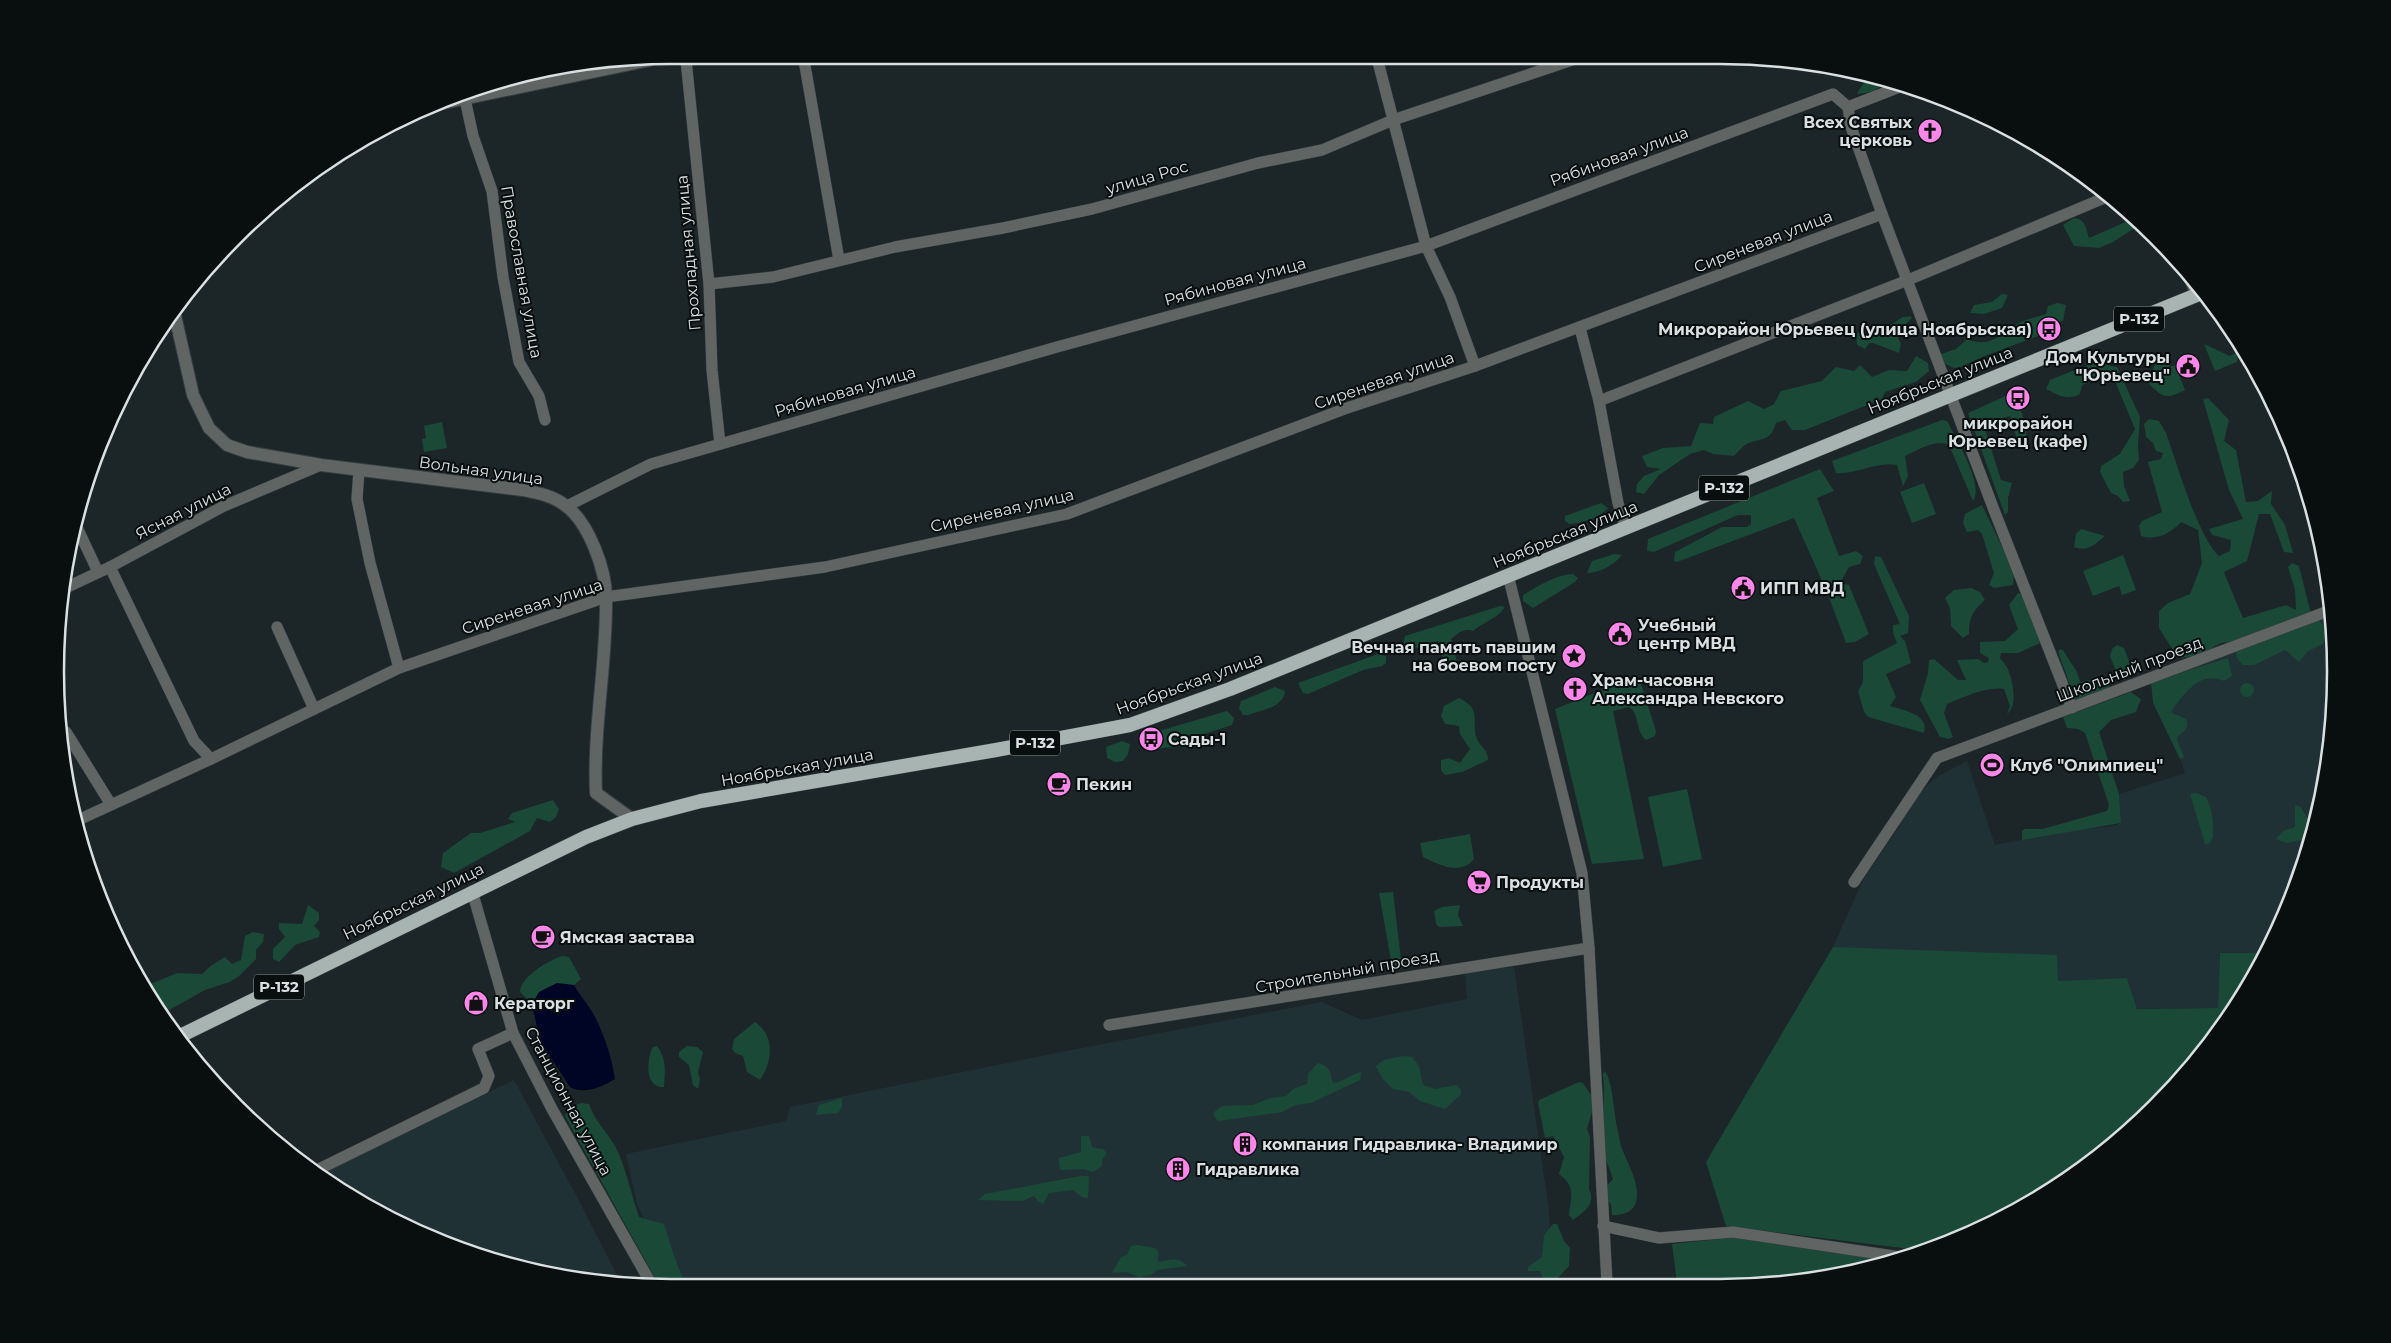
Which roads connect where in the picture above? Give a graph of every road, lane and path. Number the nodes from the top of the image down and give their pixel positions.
1 (686, 64) edge
2 (805, 64) edge
3 (1379, 64) edge
4 (1560, 64) edge
5 (606, 68) edge
6 (1894, 89) edge
7 (491, 91) edge
8 (468, 99) edge
9 (1848, 107) junction
10 (1393, 120) junction
11 (2101, 199) edge
12 (1882, 214) junction
13 (1426, 246) junction
14 (839, 260) junction
15 (1908, 280) junction
16 (709, 284) junction
17 (2196, 295) edge
18 (176, 320) edge
19 (1580, 328) junction
20 (1475, 366) junction
21 (1951, 395) junction
22 (1599, 401) junction
23 (545, 420) dead end
24 (720, 444) junction
25 (321, 465) junction
26 (359, 470) junction
27 (567, 506) junction
28 (1626, 529) junction
29 (80, 533) edge
30 (110, 567) junction
31 (98, 572) junction
32 (1508, 575) junction
33 (70, 586) edge
34 (606, 597) junction
35 (2324, 613) edge
36 (277, 627) dead end
37 (399, 668) junction
38 (2072, 708) junction
39 (314, 709) junction
40 (67, 734) edge
41 (211, 760) junction
42 (110, 803) junction
43 (81, 818) edge
44 (632, 819) junction
45 (1854, 882) dead end
46 (472, 891) junction
47 (1589, 948) junction
48 (1109, 1025) dead end
49 (513, 1033) junction
50 (184, 1034) edge
51 (321, 1168) edge
52 (1603, 1226) junction
53 (1889, 1255) edge
54 (648, 1278) edge
55 (1607, 1279) edge

1 - 16 street, Прохладная улица
2 - 14 street
3 - 10 street
4 - 10 street, улица Рос
5 - 7 street
6 - 9 street
8 - 23 street, Православная улица
9 - 12 street
9 - 13 street, Рябиновая улица
10 - 13 street
10 - 14 street, улица Рос
11 - 15 street
12 - 15 street
12 - 19 street, Сиреневая улица
13 - 20 street
13 - 24 street, Рябиновая улица
14 - 16 street, улица Рос
15 - 21 street
15 - 22 street
16 - 24 street, Прохладная улица
17 - 21 highway, Ноябрьская улица / Р-132
18 - 25 street, Вольная улица
19 - 20 street, Сиреневая улица
19 - 22 street
20 - 34 street, Сиреневая улица
21 - 28 highway, Ноябрьская улица / Р-132
21 - 38 street
22 - 28 street
24 - 27 street, Рябиновая улица
25 - 26 street, Вольная улица
25 - 30 street, Ясная улица
26 - 27 street, Вольная улица
26 - 37 street
27 - 34 street, Вольная улица
28 - 32 highway, Ноябрьская улица / Р-132
29 - 31 street
30 - 31 street, Ясная улица
30 - 41 street
31 - 33 street, Ясная улица
32 - 44 highway, Ноябрьская улица / Р-132
32 - 47 street
34 - 37 street, Сиреневая улица
34 - 44 street, Вольная улица
35 - 38 street, Школьный проезд
36 - 39 street
37 - 39 street, Сиреневая улица
38 - 45 street, Школьный проезд
39 - 41 street, Сиреневая улица
40 - 42 street
41 - 42 street, Сиреневая улица
42 - 43 street, Сиреневая улица
44 - 46 highway, Ноябрьская улица / Р-132
46 - 49 street, Станционная улица
46 - 50 highway, Ноябрьская улица / Р-132
47 - 48 street, Строительный проезд
47 - 52 street
49 - 51 street
49 - 54 street, Станционная улица
52 - 53 street
52 - 55 street

